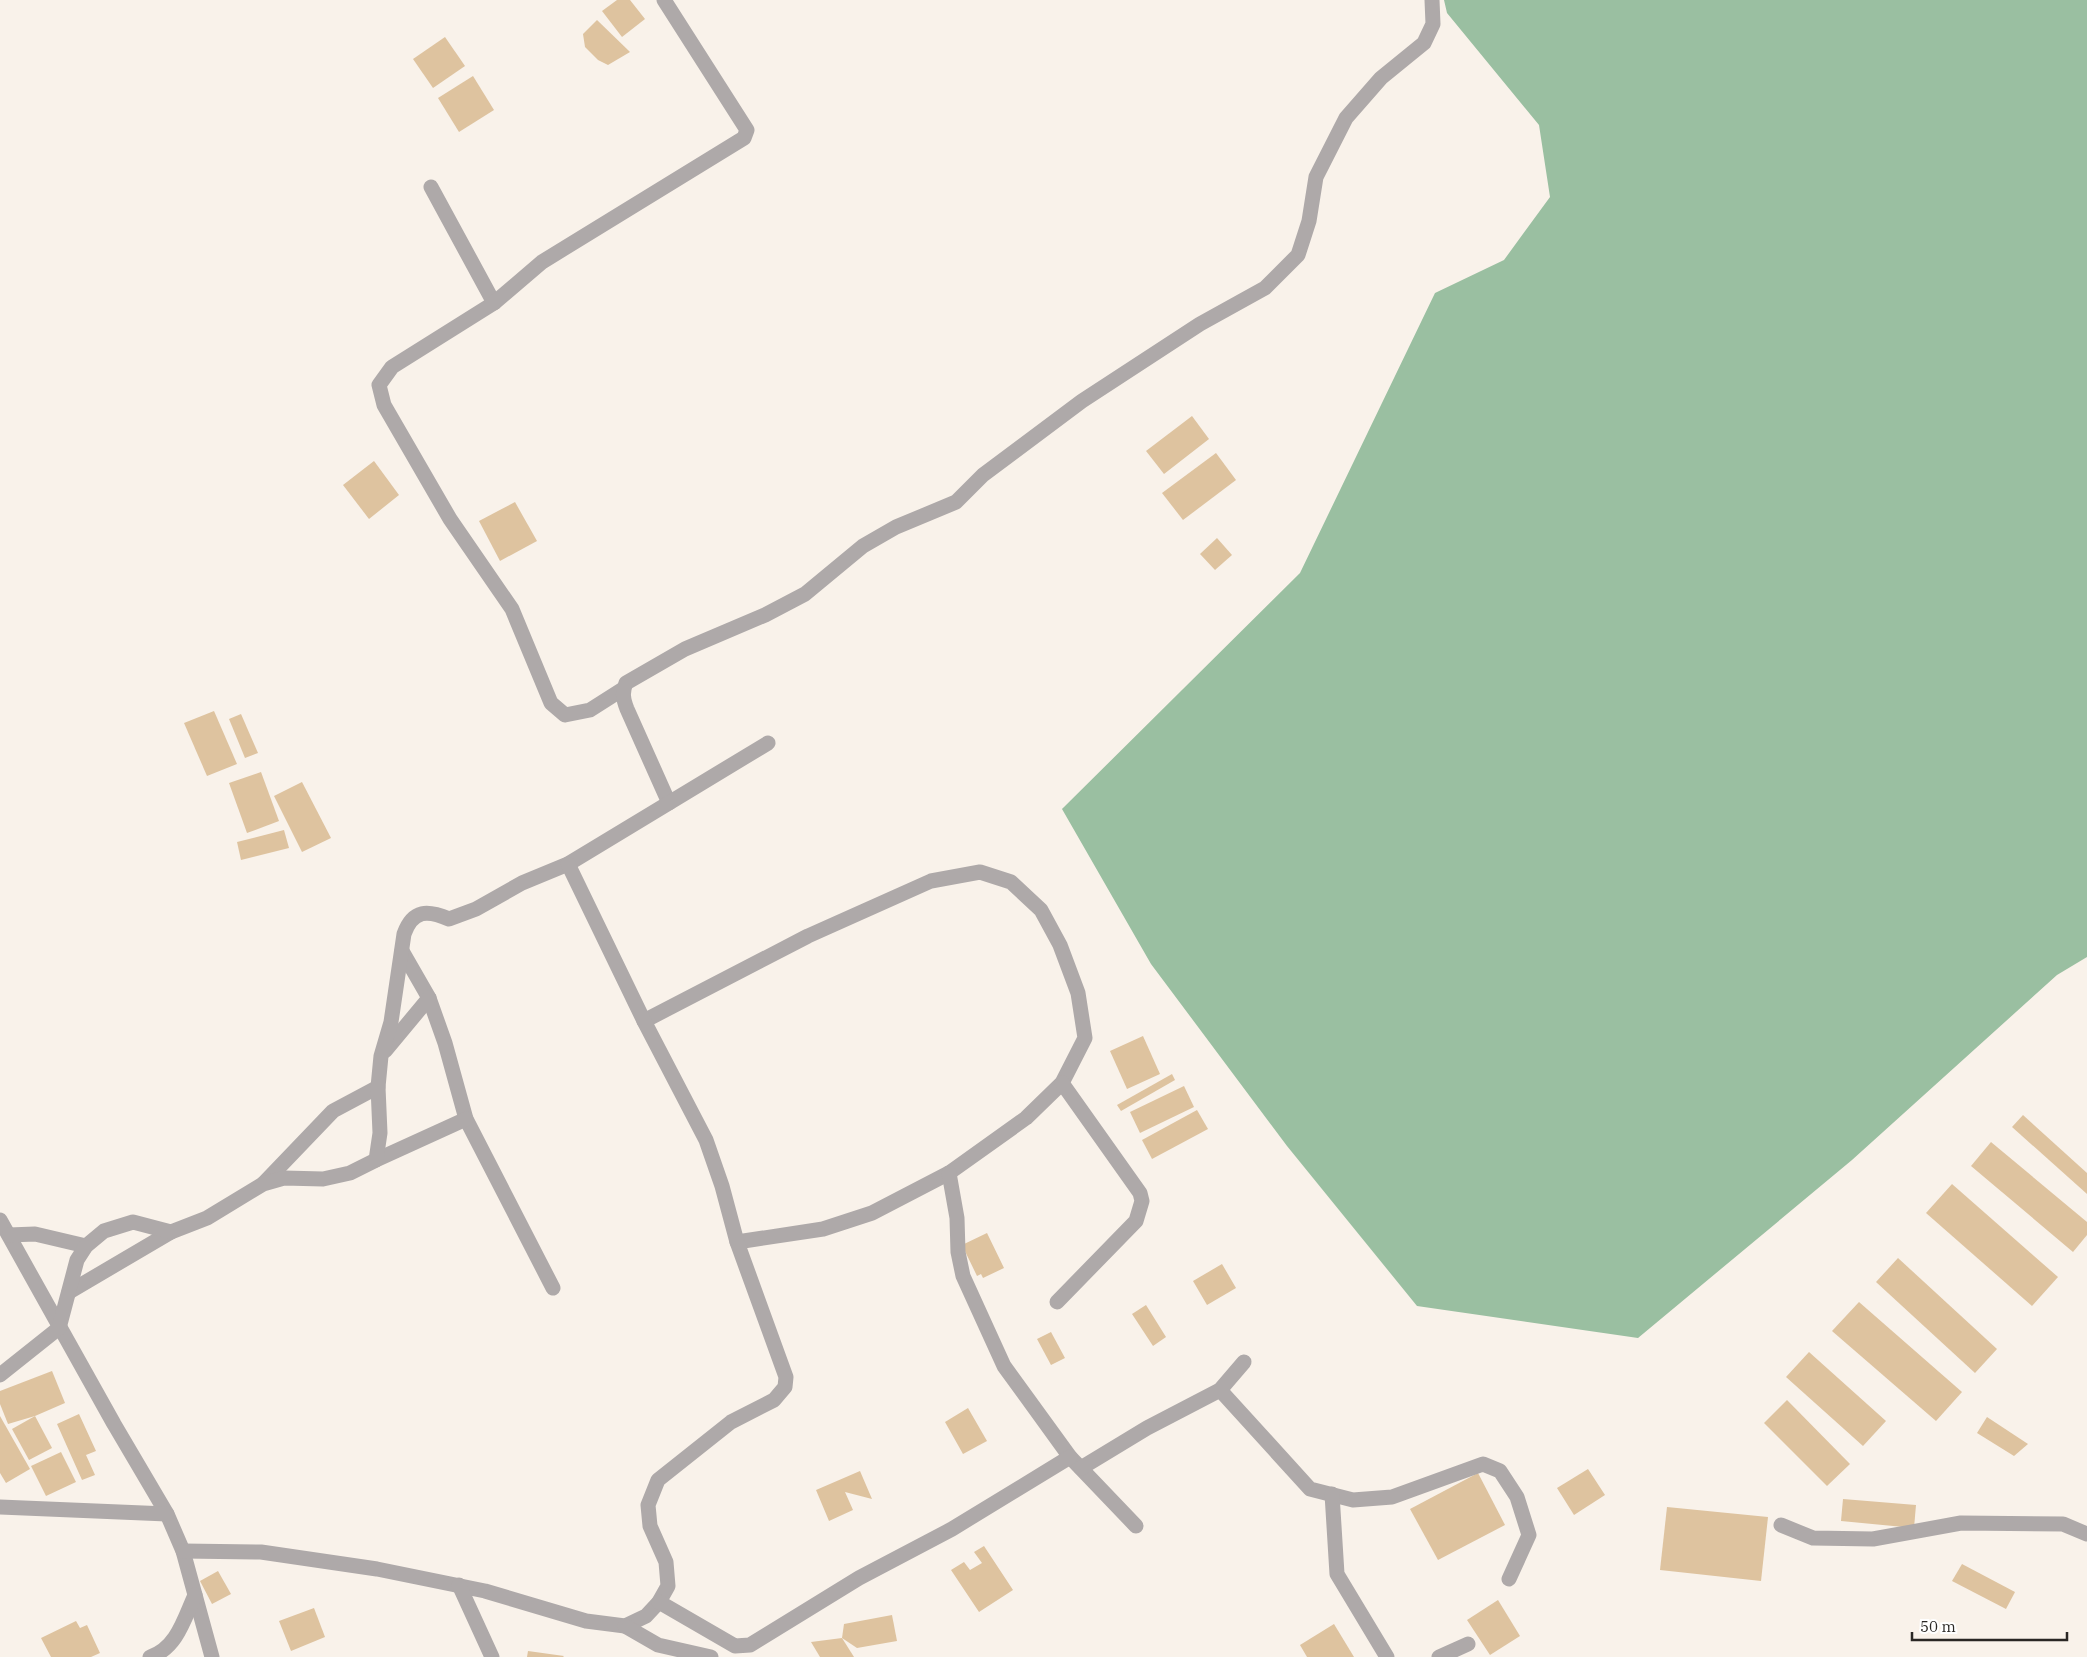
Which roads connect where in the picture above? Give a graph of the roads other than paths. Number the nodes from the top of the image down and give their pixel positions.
1 (664, 0) edge
2 (1432, 0) edge
3 (431, 187) dead end
4 (494, 303) junction
5 (623, 690) junction
6 (768, 743) dead end
7 (669, 803) junction
8 (568, 864) junction
9 (402, 951) junction
10 (429, 998) junction
11 (644, 1021) junction
12 (381, 1056) junction
13 (1062, 1083) junction
14 (378, 1087) junction
15 (466, 1119) junction
16 (376, 1160) junction
17 (950, 1174) junction
18 (263, 1184) junction
19 (0, 1220) edge
20 (171, 1232) junction
21 (9, 1235) junction
22 (737, 1242) junction
23 (86, 1246) junction
24 (553, 1288) dead end
25 (69, 1292) junction
26 (1057, 1302) dead end
27 (60, 1328) junction
28 (1244, 1362) dead end
29 (0, 1375) edge
30 (1220, 1390) junction
31 (1070, 1457) junction
32 (1081, 1468) junction
33 (1332, 1494) junction
34 (0, 1507) edge
35 (167, 1514) junction
36 (1781, 1525) dead end
37 (1136, 1526) dead end
38 (2087, 1534) edge
39 (184, 1551) junction
40 (1509, 1578) dead end
41 (459, 1585) junction
42 (195, 1595) junction
43 (659, 1602) junction
44 (625, 1626) junction
45 (1468, 1644) dead end
46 (656, 1651) edge
47 (732, 1652) edge
48 (150, 1657) edge
49 (212, 1657) edge
50 (492, 1657) edge
51 (712, 1657) edge
52 (1387, 1657) edge
53 (1439, 1657) edge

1 - 4 street
2 - 5 street
3 - 4 street
4 - 5 street
5 - 7 street
6 - 7 street
7 - 8 street
8 - 9 street
8 - 11 street
9 - 10 street
9 - 12 street
10 - 12 street
10 - 15 street
11 - 13 street
11 - 22 street
12 - 14 street
13 - 17 street
13 - 26 street
14 - 16 street
14 - 18 street
15 - 16 street
15 - 24 street
16 - 18 street
17 - 22 street
17 - 31 street
18 - 20 street
19 - 21 street
20 - 23 street
20 - 25 street
21 - 23 street
21 - 27 street
22 - 43 street
23 - 25 street
25 - 27 street
27 - 29 street
27 - 35 street
28 - 30 street
30 - 32 street
30 - 33 street
31 - 32 street
31 - 47 street
32 - 37 street
33 - 40 street
33 - 52 street
34 - 35 street
35 - 39 street
36 - 38 street
39 - 41 street
39 - 42 street
41 - 44 street
41 - 50 street
42 - 48 street
42 - 49 street
43 - 44 street
43 - 47 street
44 - 46 street
45 - 53 street
46 - 51 street

